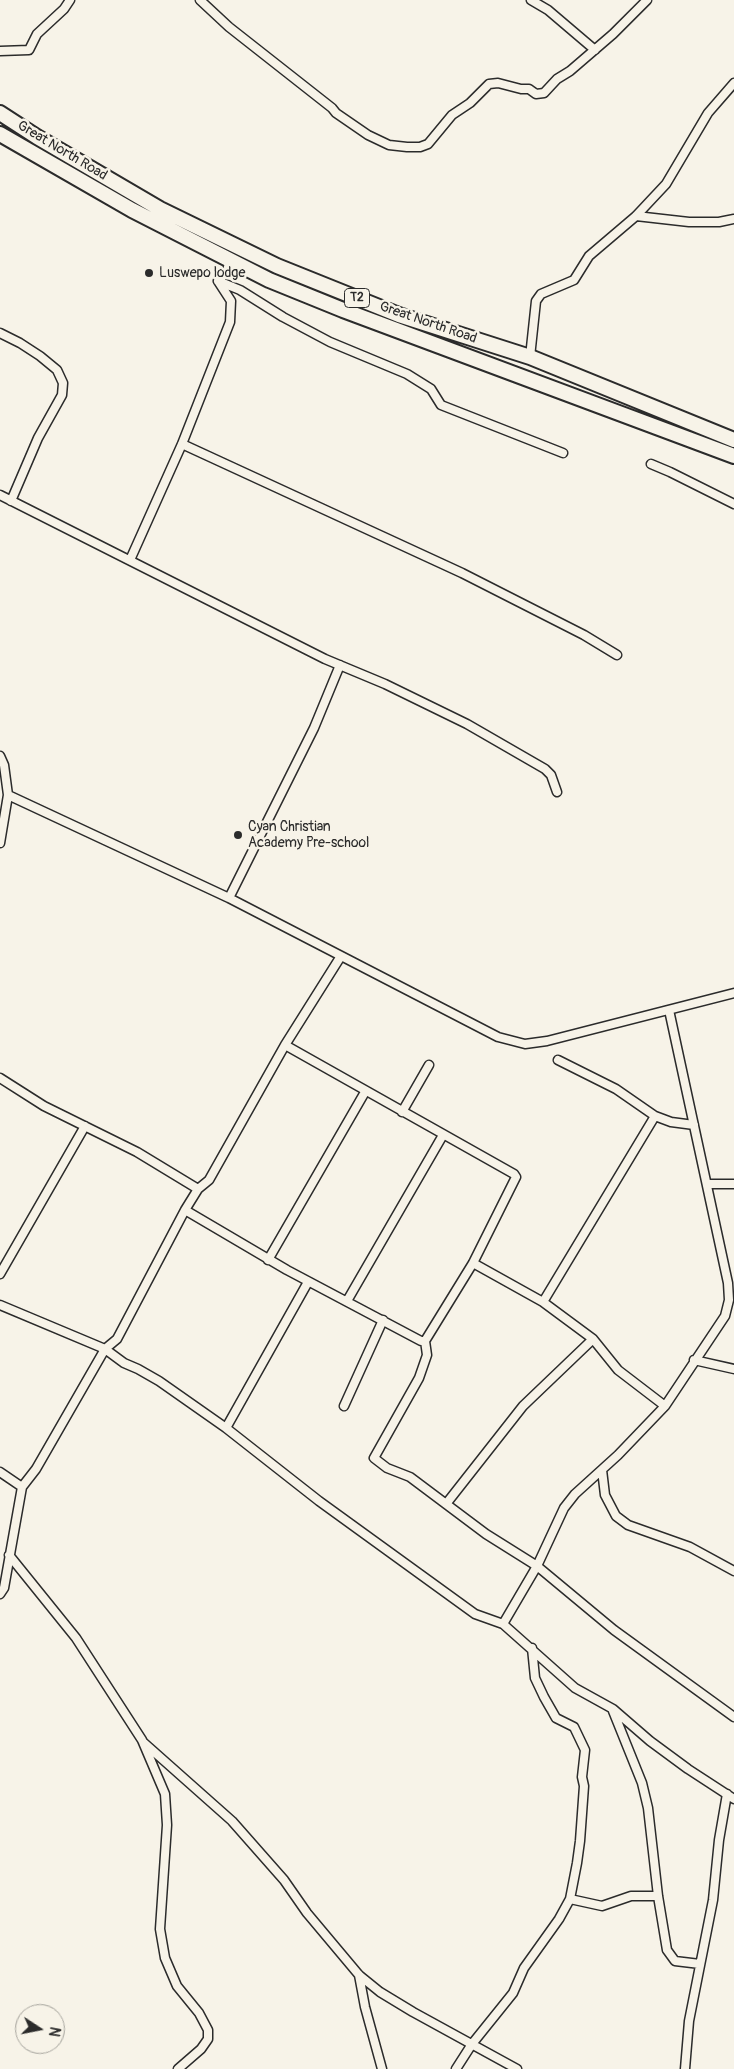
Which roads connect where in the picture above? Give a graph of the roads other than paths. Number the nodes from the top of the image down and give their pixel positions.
1 (70, 0) edge
2 (200, 0) edge
3 (531, 0) edge
4 (647, 0) edge
5 (596, 50) junction
6 (0, 51) edge
7 (734, 83) edge
8 (0, 113) edge
9 (0, 134) edge
10 (636, 216) junction
11 (734, 219) edge
12 (230, 259) junction
13 (218, 281) junction
14 (0, 333) edge
15 (530, 357) junction
16 (734, 440) edge
17 (182, 444) junction
18 (563, 453) dead end
19 (734, 456) edge
20 (651, 464) dead end
21 (0, 495) edge
22 (11, 501) junction
23 (734, 504) edge
24 (130, 560) junction
25 (617, 655) dead end
26 (340, 666) junction
27 (0, 756) edge
28 (557, 792) dead end
29 (8, 795) junction
30 (0, 843) edge
31 (229, 898) junction
32 (340, 956) junction
33 (734, 993) edge
34 (669, 1010) junction
35 (285, 1045) junction
36 (558, 1060) dead end
37 (429, 1065) dead end
38 (0, 1078) edge
39 (365, 1092) junction
40 (402, 1112) junction
41 (655, 1116) junction
42 (694, 1125) junction
43 (85, 1126) junction
44 (443, 1135) junction
45 (707, 1184) junction
46 (734, 1184) edge
47 (198, 1189) junction
48 (185, 1210) junction
49 (268, 1260) junction
50 (473, 1263) junction
51 (0, 1274) edge
52 (308, 1282) junction
53 (347, 1300) junction
54 (543, 1302) junction
55 (0, 1305) edge
56 (734, 1314) edge
57 (725, 1316) junction
58 (383, 1320) junction
59 (593, 1339) junction
60 (425, 1341) junction
61 (105, 1349) junction
62 (694, 1360) junction
63 (734, 1370) edge
64 (344, 1406) dead end
65 (665, 1406) junction
66 (226, 1428) junction
67 (602, 1470) junction
68 (0, 1472) edge
69 (22, 1487) junction
70 (446, 1504) junction
71 (9, 1555) junction
72 (537, 1566) junction
73 (734, 1571) edge
74 (0, 1594) edge
75 (503, 1624) junction
76 (532, 1648) junction
77 (613, 1709) junction
78 (734, 1717) edge
79 (142, 1740) junction
80 (727, 1794) junction
81 (734, 1799) edge
82 (658, 1896) junction
83 (570, 1899) junction
84 (700, 1964) junction
85 (359, 1975) junction
86 (472, 2044) junction
87 (178, 2069) edge
88 (382, 2069) edge
89 (456, 2069) edge
90 (517, 2069) edge
91 (685, 2069) edge

1 - 6 street
2 - 5 street
3 - 5 street
4 - 5 street
7 - 10 street
8 - 15 highway, Great North Road / T2
9 - 12 highway, Great North Road / T2
10 - 11 street
10 - 15 street
12 - 13 street
12 - 19 highway, Great North Road / T2
13 - 17 street
13 - 18 street
14 - 22 street
15 - 16 highway, Great North Road / T2
17 - 24 street
17 - 25 street
20 - 23 street
21 - 22 street
22 - 24 street
24 - 26 street
26 - 28 street
26 - 31 street
27 - 29 street
29 - 30 street
29 - 31 street
31 - 32 street
32 - 34 street
32 - 35 street
33 - 34 street
34 - 42 street
35 - 39 street
35 - 47 street
36 - 41 street
37 - 40 street
38 - 43 street
39 - 40 street
39 - 49 street
40 - 44 street
41 - 42 street
41 - 54 street
42 - 45 street
43 - 47 street
43 - 51 street
44 - 50 street
44 - 53 street
45 - 46 street
45 - 57 street
47 - 48 street
48 - 49 street
48 - 61 street
49 - 52 street
50 - 54 street
50 - 60 street
52 - 53 street
52 - 66 street
53 - 58 street
54 - 59 street
55 - 61 street
56 - 57 street
57 - 62 street
58 - 60 street
58 - 64 street
59 - 65 street
59 - 70 street
60 - 70 street
61 - 66 street
61 - 69 street
62 - 63 street
62 - 65 street
65 - 67 street
66 - 75 street
67 - 72 street
67 - 73 street
68 - 69 street
69 - 71 street
70 - 72 street
71 - 74 street
71 - 79 street
72 - 75 street
72 - 78 street
75 - 76 street
76 - 77 street
76 - 83 street
77 - 80 street
77 - 82 street
79 - 85 street
79 - 87 street
80 - 81 street
80 - 84 street
82 - 83 street
82 - 84 street
83 - 86 street
84 - 91 street
85 - 86 street
85 - 88 street
86 - 89 street
86 - 90 street

